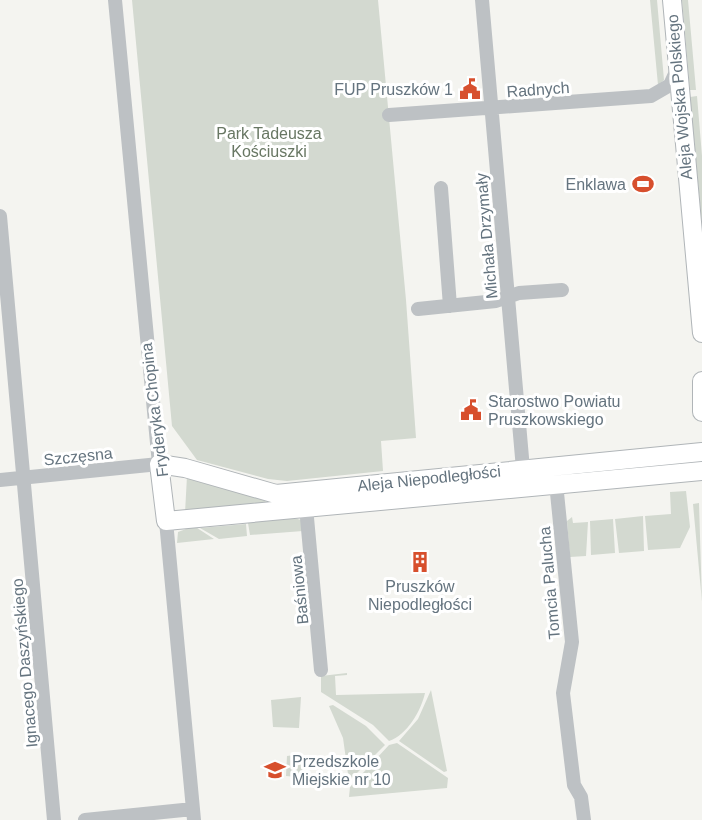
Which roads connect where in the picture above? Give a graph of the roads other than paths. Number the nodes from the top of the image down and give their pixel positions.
1 (115, 0) edge
2 (482, 0) edge
3 (670, 2) edge
4 (676, 72) junction
5 (491, 107) junction
6 (389, 115) dead end
7 (441, 188) dead end
8 (0, 216) edge
9 (700, 284) edge
10 (562, 290) dead end
11 (508, 297) junction
12 (450, 306) junction
13 (418, 309) dead end
14 (702, 333) edge
15 (702, 381) edge
16 (702, 412) edge
17 (702, 452) edge
18 (613, 460) junction
19 (159, 465) junction
20 (523, 469) junction
21 (702, 471) edge
22 (24, 478) junction
23 (0, 480) edge
24 (614, 480) junction
25 (556, 483) junction
26 (277, 502) junction
27 (306, 507) junction
28 (166, 521) junction
29 (321, 670) dead end
30 (193, 814) edge
31 (54, 820) edge
32 (85, 820) edge
33 (584, 820) edge

1 - 19 street, Fryderyka Chopina
2 - 5 street, Michała Drzymały
3 - 4 street, Aleja Wojska Polskiego
4 - 5 street, Radnych
4 - 9 street, Aleja Wojska Polskiego
5 - 6 street, Radnych
5 - 11 street, Michała Drzymały
7 - 12 street
8 - 22 street, Ignacego Daszyńskiego
9 - 14 street, Aleja Wojska Polskiego
10 - 11 street
11 - 12 street
11 - 20 street, Michała Drzymały
12 - 13 street
15 - 16 street
17 - 18 street, Aleja Niepodległości
18 - 20 street, Aleja Niepodległości
18 - 24 street
19 - 22 street, Szczęsna
19 - 26 street, Aleja Niepodległości
19 - 28 street, Fryderyka Chopina
20 - 26 street, Aleja Niepodległości
21 - 24 street, Aleja Niepodległości
22 - 23 street, Szczęsna
22 - 31 street, Ignacego Daszyńskiego
24 - 25 street, Aleja Niepodległości
25 - 27 street, Aleja Niepodległości
25 - 33 street, Tomcia Palucha
26 - 27 street, Aleja Niepodległości
26 - 28 street, Aleja Niepodległości
27 - 29 street, Baśniowa
28 - 30 street, Fryderyka Chopina
30 - 32 street

